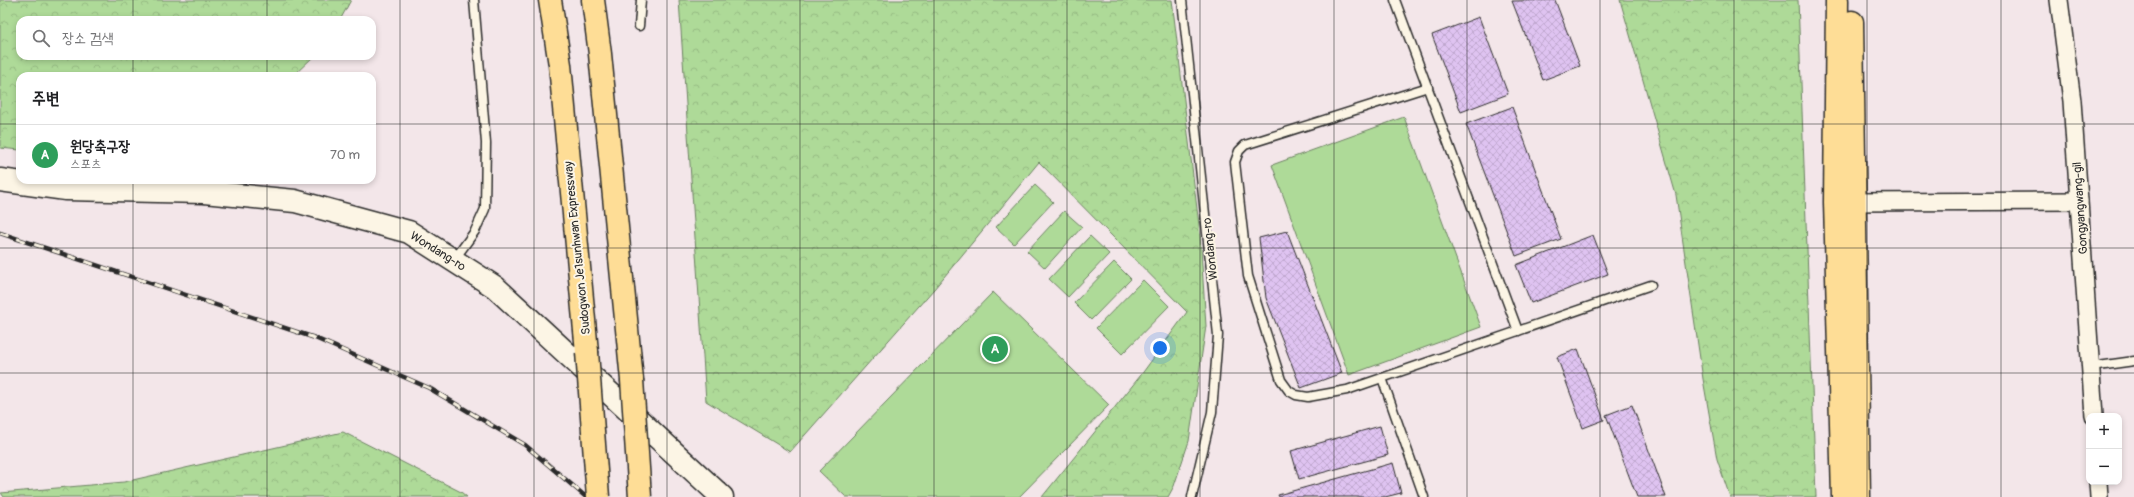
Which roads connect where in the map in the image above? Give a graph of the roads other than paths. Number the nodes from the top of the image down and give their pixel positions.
1 (474, 0) edge
2 (550, 0) edge
3 (593, 0) edge
4 (641, 0) edge
5 (1182, 0) edge
6 (1395, 0) edge
7 (1837, 0) edge
8 (1852, 0) edge
9 (2059, 0) edge
10 (639, 26) dead end
11 (1428, 87) junction
12 (0, 180) edge
13 (16, 182) edge
14 (29, 184) edge
15 (2079, 201) junction
16 (1845, 202) junction
17 (454, 261) junction
18 (1651, 285) dead end
19 (1518, 331) junction
20 (2134, 361) edge
21 (2091, 367) junction
22 (1382, 378) junction
23 (2094, 413) edge
24 (2098, 485) edge
25 (598, 497) edge
26 (640, 497) edge
27 (722, 497) edge
28 (1192, 497) edge
29 (1424, 497) edge
30 (1843, 497) edge
31 (1859, 497) edge
32 (2099, 497) edge

1 - 17 lane
2 - 25 highway, Sudogwon Je1sunhwan Expressway, bridge
3 - 26 highway, bridge
4 - 10 lane
5 - 28 lane, Wondang-ro
6 - 11 lane
7 - 16 highway
8 - 16 highway
9 - 15 street, Gongyangwang-gil
11 - 19 lane
11 - 22 lane
12 - 13 main road, Wondang-ro
14 - 17 main road, Wondang-ro
15 - 16 street
15 - 21 street, Gongyangwang-gil
16 - 30 highway
16 - 31 highway
17 - 27 main road, Wondang-ro
18 - 19 lane
19 - 22 lane
20 - 21 lane
21 - 23 street, Gongyangwang-gil
22 - 29 lane
24 - 32 street

